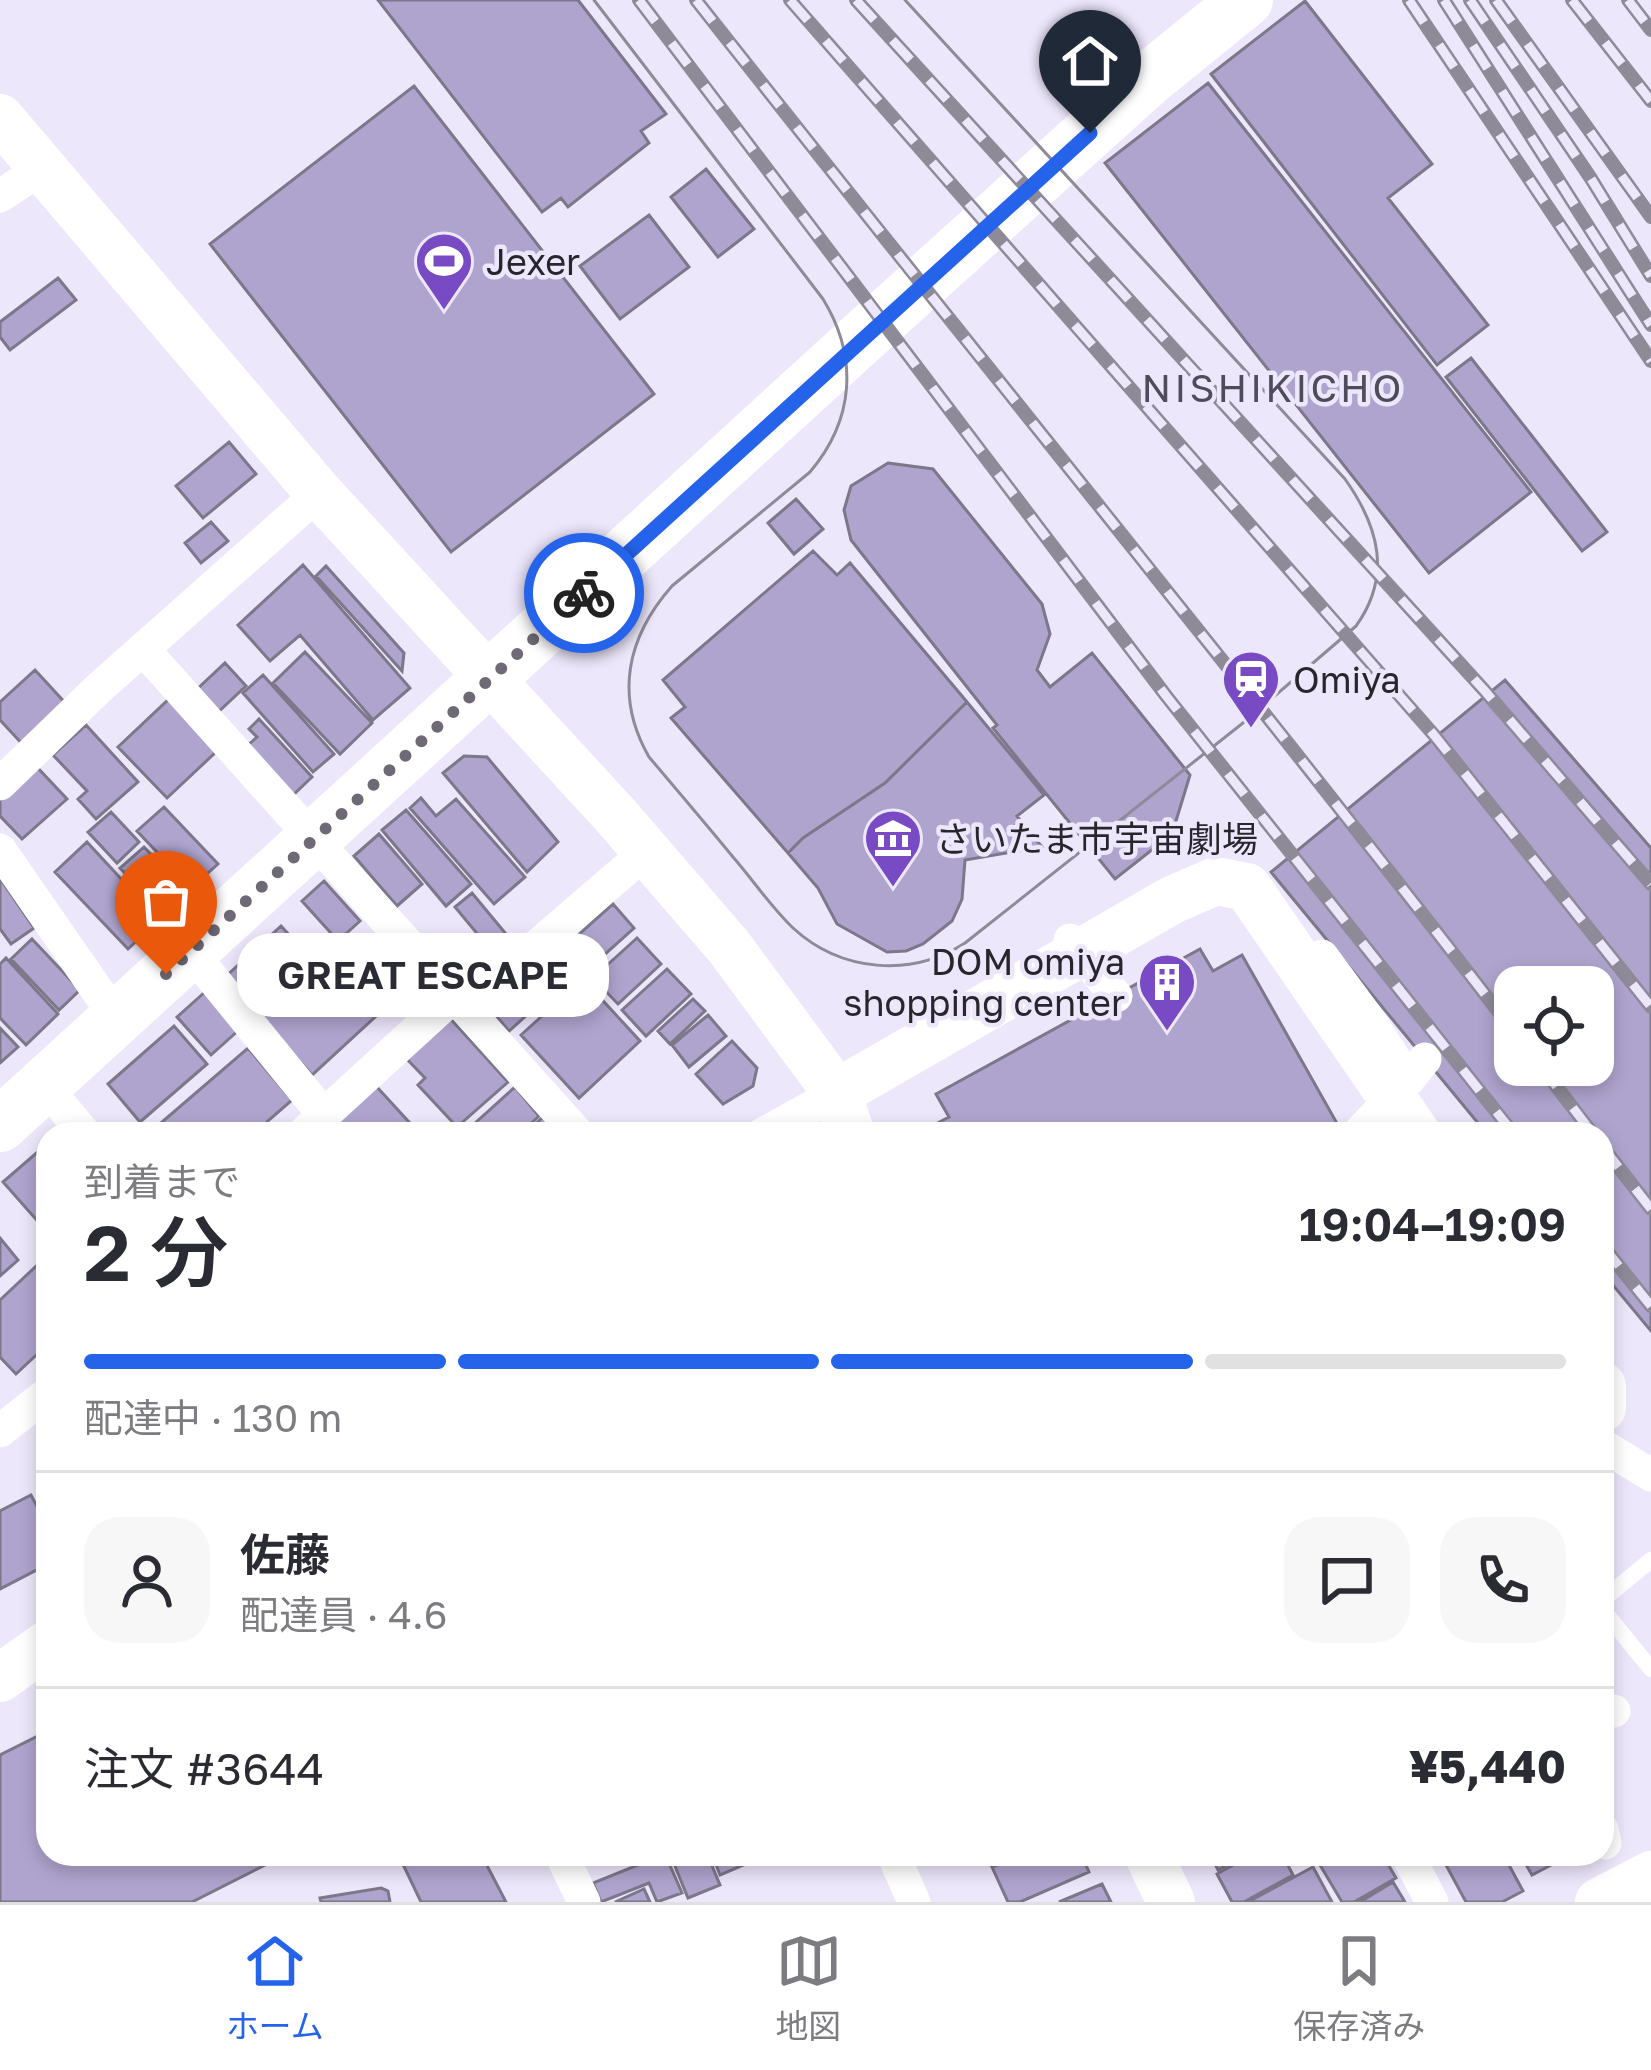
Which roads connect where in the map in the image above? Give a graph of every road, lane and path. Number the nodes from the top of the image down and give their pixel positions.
1 (1246, 0) edge
2 (0, 118) edge
3 (41, 169) junction
4 (0, 196) edge
5 (319, 493) junction
6 (142, 650) junction
7 (491, 678) junction
8 (0, 784) edge
9 (316, 840) junction
10 (1, 852) edge
11 (646, 852) junction
12 (191, 952) junction
13 (1116, 996) dead end
14 (460, 1001) junction
15 (117, 1019) junction
16 (44, 1085) junction
17 (844, 1114) edge
18 (75, 1122) edge
19 (312, 1122) edge
20 (315, 1122) edge
21 (567, 1122) edge
22 (812, 1122) edge
23 (1369, 1122) edge
24 (1409, 1122) edge
25 (0, 1125) edge
26 (36, 1402) edge
27 (0, 1431) edge
28 (1614, 1452) edge
29 (1651, 1475) edge
30 (1651, 1560) edge
31 (1614, 1590) edge
32 (1614, 1624) edge
33 (36, 1652) edge
34 (1651, 1669) edge
35 (0, 1678) edge
36 (567, 1866) edge
37 (898, 1866) edge
38 (1154, 1866) edge
39 (1413, 1866) edge
40 (1651, 1875) edge
41 (584, 1902) edge
42 (914, 1902) edge
43 (1172, 1902) edge
44 (1432, 1902) edge
45 (1599, 1902) edge

1 - 7 main road
2 - 3 street
3 - 4 street
3 - 5 street
5 - 6 street
5 - 7 street
6 - 8 street
6 - 9 street
7 - 9 main road
7 - 11 street
9 - 12 main road
9 - 14 street
10 - 15 street
11 - 14 street
11 - 17 street
12 - 15 main road
12 - 19 street
13 - 23 street
14 - 20 street
14 - 21 street
15 - 16 main road
16 - 18 street
16 - 25 main road
17 - 22 street
17 - 24 street
26 - 27 street
28 - 29 street
30 - 31 lane
32 - 34 lane
33 - 35 street
36 - 41 street
37 - 42 street
38 - 43 street
39 - 44 street
40 - 45 street

